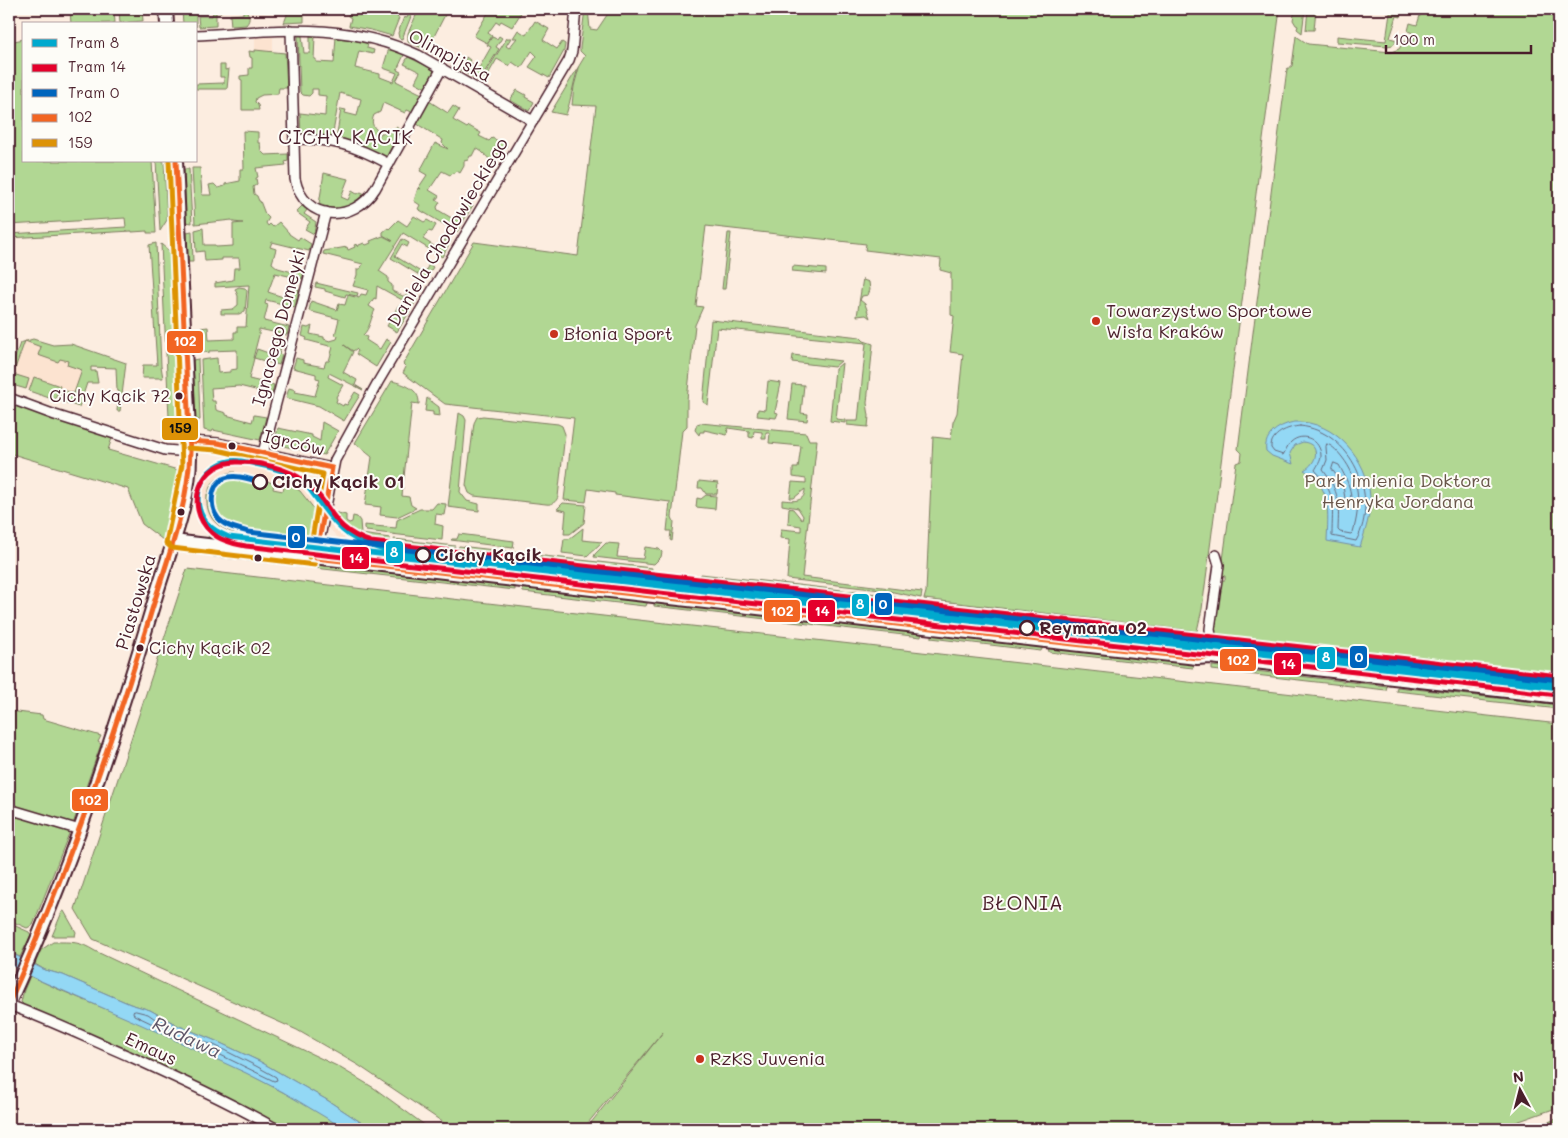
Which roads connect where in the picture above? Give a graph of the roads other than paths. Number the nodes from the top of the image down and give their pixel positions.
1 (166, 9) edge
2 (576, 9) edge
3 (167, 22) edge
4 (291, 30) junction
5 (198, 35) edge
6 (442, 68) junction
7 (533, 121) junction
8 (294, 139) junction
9 (176, 162) edge
10 (389, 164) junction
11 (326, 212) junction
12 (9, 398) edge
13 (190, 447) junction
14 (263, 453) junction
15 (332, 468) junction
16 (173, 541) junction
17 (1216, 555) dead end
18 (316, 558) junction
19 (1211, 636) dead end
20 (1559, 697) edge
21 (9, 810) edge
22 (80, 830) junction
23 (9, 1004) edge
24 (277, 1129) edge

1 - 3 street
2 - 7 street, Daniela Chodowieckiego
4 - 5 street, Olimpijska
4 - 6 street, Olimpijska
4 - 8 street
6 - 7 street, Olimpijska
6 - 10 street
7 - 15 street, Daniela Chodowieckiego
8 - 10 street
8 - 11 street
9 - 13 street, Piastowska
10 - 11 street
11 - 14 street, Ignacego Domeyki
12 - 13 street, Igrców
13 - 14 street, Igrców
13 - 16 street, Piastowska
14 - 15 street, Igrców
15 - 18 street, Igrców
16 - 18 street
16 - 22 street, Piastowska
17 - 19 street
18 - 20 street
21 - 22 street
22 - 23 street, Piastowska
23 - 24 street, Emaus

